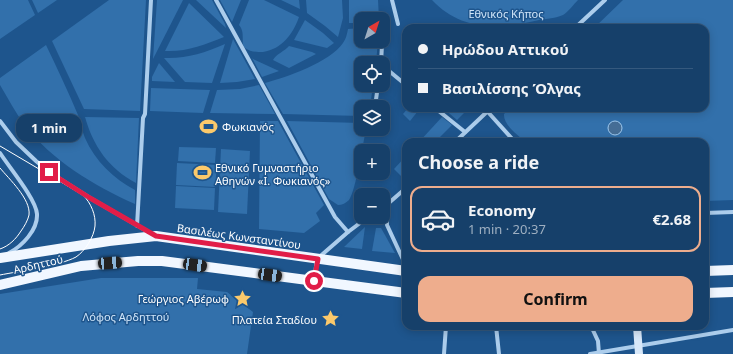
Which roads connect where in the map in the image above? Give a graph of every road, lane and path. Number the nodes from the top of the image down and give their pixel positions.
1 (151, 0) edge
2 (216, 0) edge
3 (392, 0) edge
4 (605, 0) edge
5 (398, 24) dead end
6 (579, 24) edge
7 (390, 72) edge
8 (402, 82) edge
9 (440, 112) edge
10 (487, 112) edge
11 (491, 112) edge
12 (0, 121) edge
13 (465, 132) junction
14 (459, 138) edge
15 (512, 138) edge
16 (0, 153) edge
17 (402, 192) edge
18 (390, 203) edge
19 (733, 212) edge
20 (709, 213) edge
21 (359, 224) edge
22 (388, 224) edge
23 (137, 226) junction
24 (348, 232) junction
25 (156, 236) junction
26 (70, 247) joint
27 (402, 257) edge
28 (0, 258) edge
29 (318, 259) junction
30 (402, 270) edge
31 (733, 270) edge
32 (709, 271) edge
33 (314, 281) junction
34 (0, 284) edge
35 (402, 292) edge
36 (733, 292) edge
37 (709, 293) edge
38 (446, 330) edge
39 (496, 330) edge
40 (594, 330) edge
41 (638, 330) edge
42 (733, 330) edge
43 (639, 350) edge
44 (444, 354) edge
45 (499, 354) edge
46 (590, 354) edge
47 (599, 354) edge

1 - 23 street
2 - 24 street
3 - 5 street
4 - 6 street
7 - 8 street
9 - 13 street
10 - 13 street
11 - 15 street
12 - 23 street
13 - 14 street
16 - 28 street
17 - 18 street
19 - 20 street
21 - 24 street
22 - 27 street
23 - 25 street
24 - 29 street
25 - 26 main road, Βασιλέως Κωνσταντίνου
25 - 29 main road, Βασιλέως Κωνσταντίνου
26 - 28 main road, Αρδηττού
29 - 30 main road, Βασιλέως Κωνσταντίνου
29 - 33 street
31 - 32 main road
33 - 34 main road, Αρδηττού
33 - 35 main road
36 - 37 main road
38 - 44 street
39 - 45 street
40 - 47 street
41 - 43 main road
42 - 43 street
43 - 47 street
46 - 47 street

